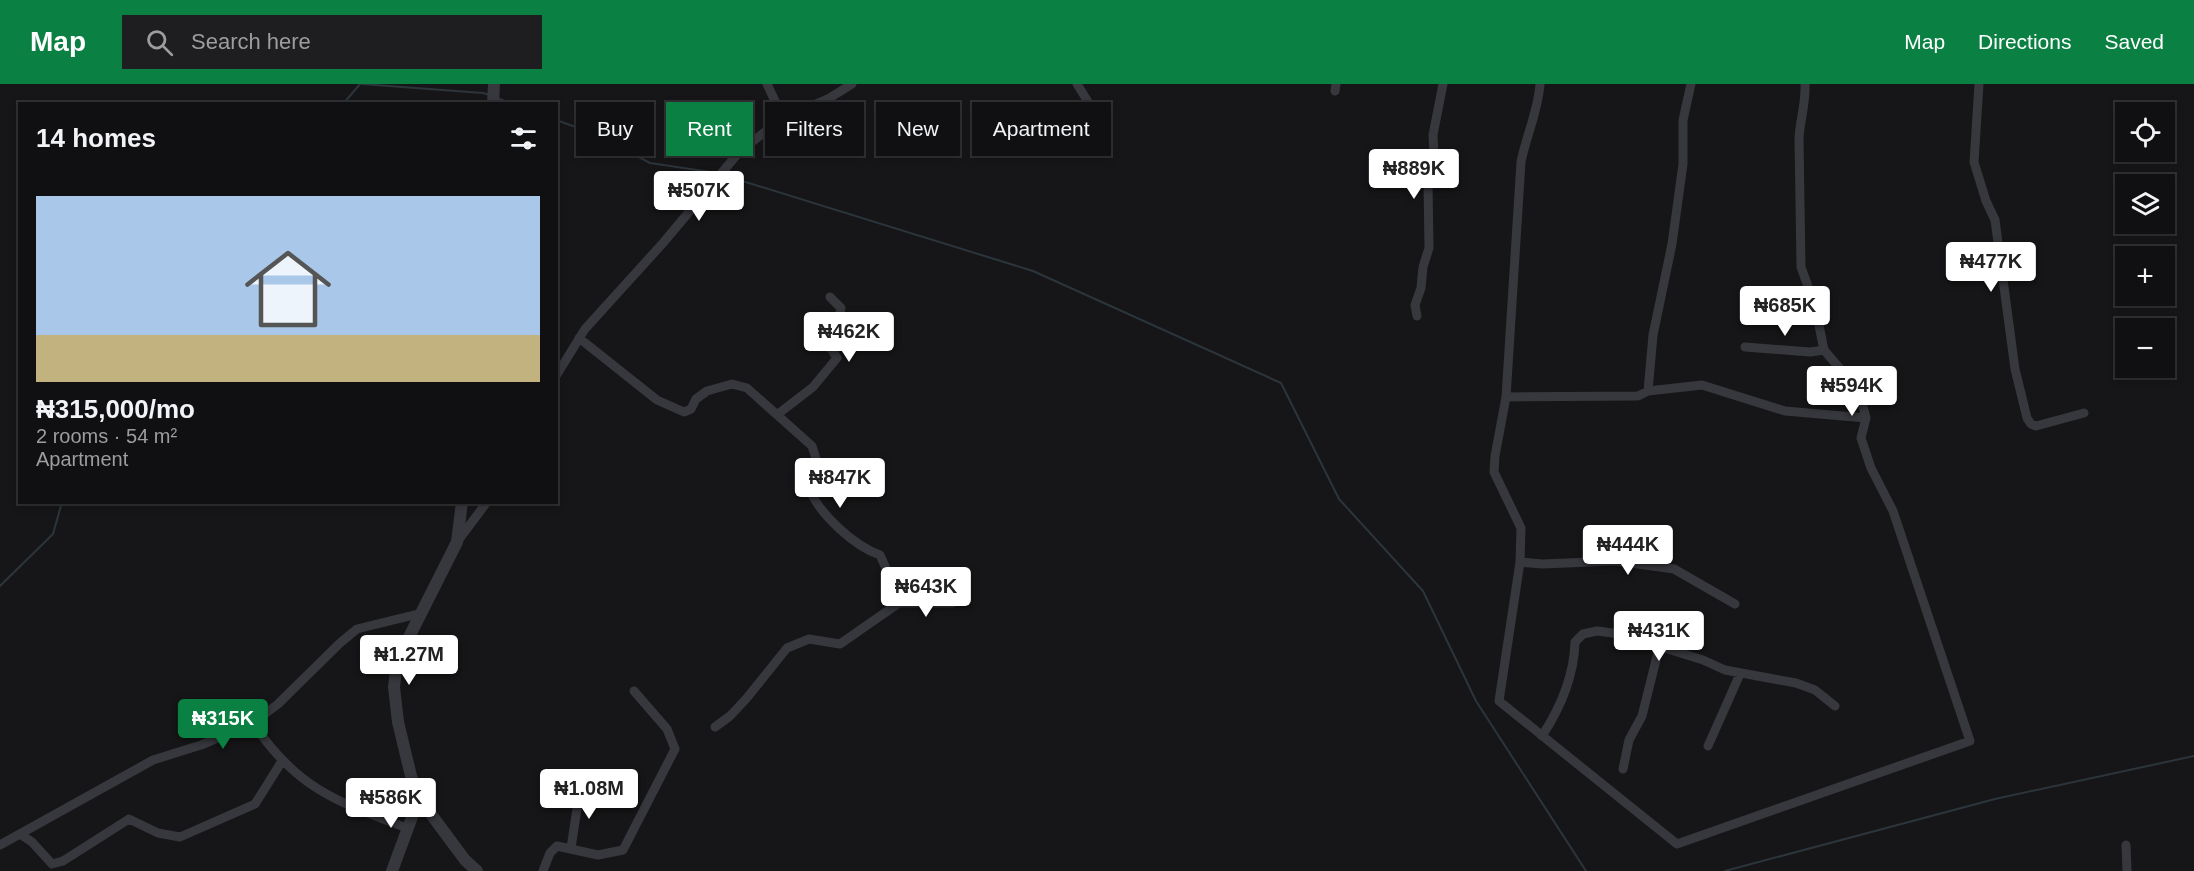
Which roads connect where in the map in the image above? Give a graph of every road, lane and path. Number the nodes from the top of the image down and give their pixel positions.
1 (494, 84) edge
2 (767, 84) edge
3 (852, 84) edge
4 (1077, 84) edge
5 (1443, 84) edge
6 (1540, 84) edge
7 (1691, 84) edge
8 (1805, 84) edge
9 (1979, 84) edge
10 (493, 102) edge
11 (775, 102) edge
12 (821, 102) edge
13 (1088, 102) edge
14 (765, 132) edge
15 (830, 297) dead end
16 (1417, 316) dead end
17 (579, 338) junction
18 (1745, 347) dead end
19 (1824, 350) junction
20 (558, 373) edge
21 (1648, 391) junction
22 (1506, 397) junction
23 (2084, 413) dead end
24 (778, 414) junction
25 (1866, 418) junction
26 (462, 504) edge
27 (486, 504) edge
28 (458, 542) junction
29 (1520, 562) junction
30 (899, 603) junction
31 (953, 603) dead end
32 (1735, 604) dead end
33 (422, 613) junction
34 (1659, 648) junction
35 (1740, 674) junction
36 (633, 691) dead end
37 (1835, 706) dead end
38 (253, 723) junction
39 (715, 728) dead end
40 (1542, 736) junction
41 (1708, 746) dead end
42 (282, 761) junction
43 (1623, 769) dead end
44 (580, 789) dead end
45 (419, 798) junction
46 (407, 828) junction
47 (20, 834) junction
48 (0, 845) edge
49 (2126, 845) dead end
50 (571, 848) junction
51 (392, 871) edge
52 (477, 871) edge
53 (543, 871) edge
54 (2127, 871) edge

1 - 10 street
2 - 11 street
3 - 12 street
4 - 13 street
5 - 16 street
6 - 22 street
7 - 21 street
8 - 19 street
9 - 23 street
14 - 17 street
15 - 24 street
17 - 20 street
17 - 24 street
18 - 19 street
19 - 25 street
21 - 22 street
21 - 25 street
22 - 29 street
24 - 30 street
25 - 40 street
26 - 28 street
27 - 28 street
28 - 33 street
29 - 32 street
29 - 40 street
30 - 31 street
30 - 39 street
33 - 38 street
33 - 45 street
34 - 35 street
34 - 40 street
34 - 43 street
35 - 37 street
35 - 41 street
36 - 50 street
38 - 42 street
38 - 47 street
42 - 46 street
42 - 47 street
44 - 50 street
45 - 46 street
45 - 52 street
46 - 51 street
47 - 48 street
49 - 54 street
50 - 53 street

